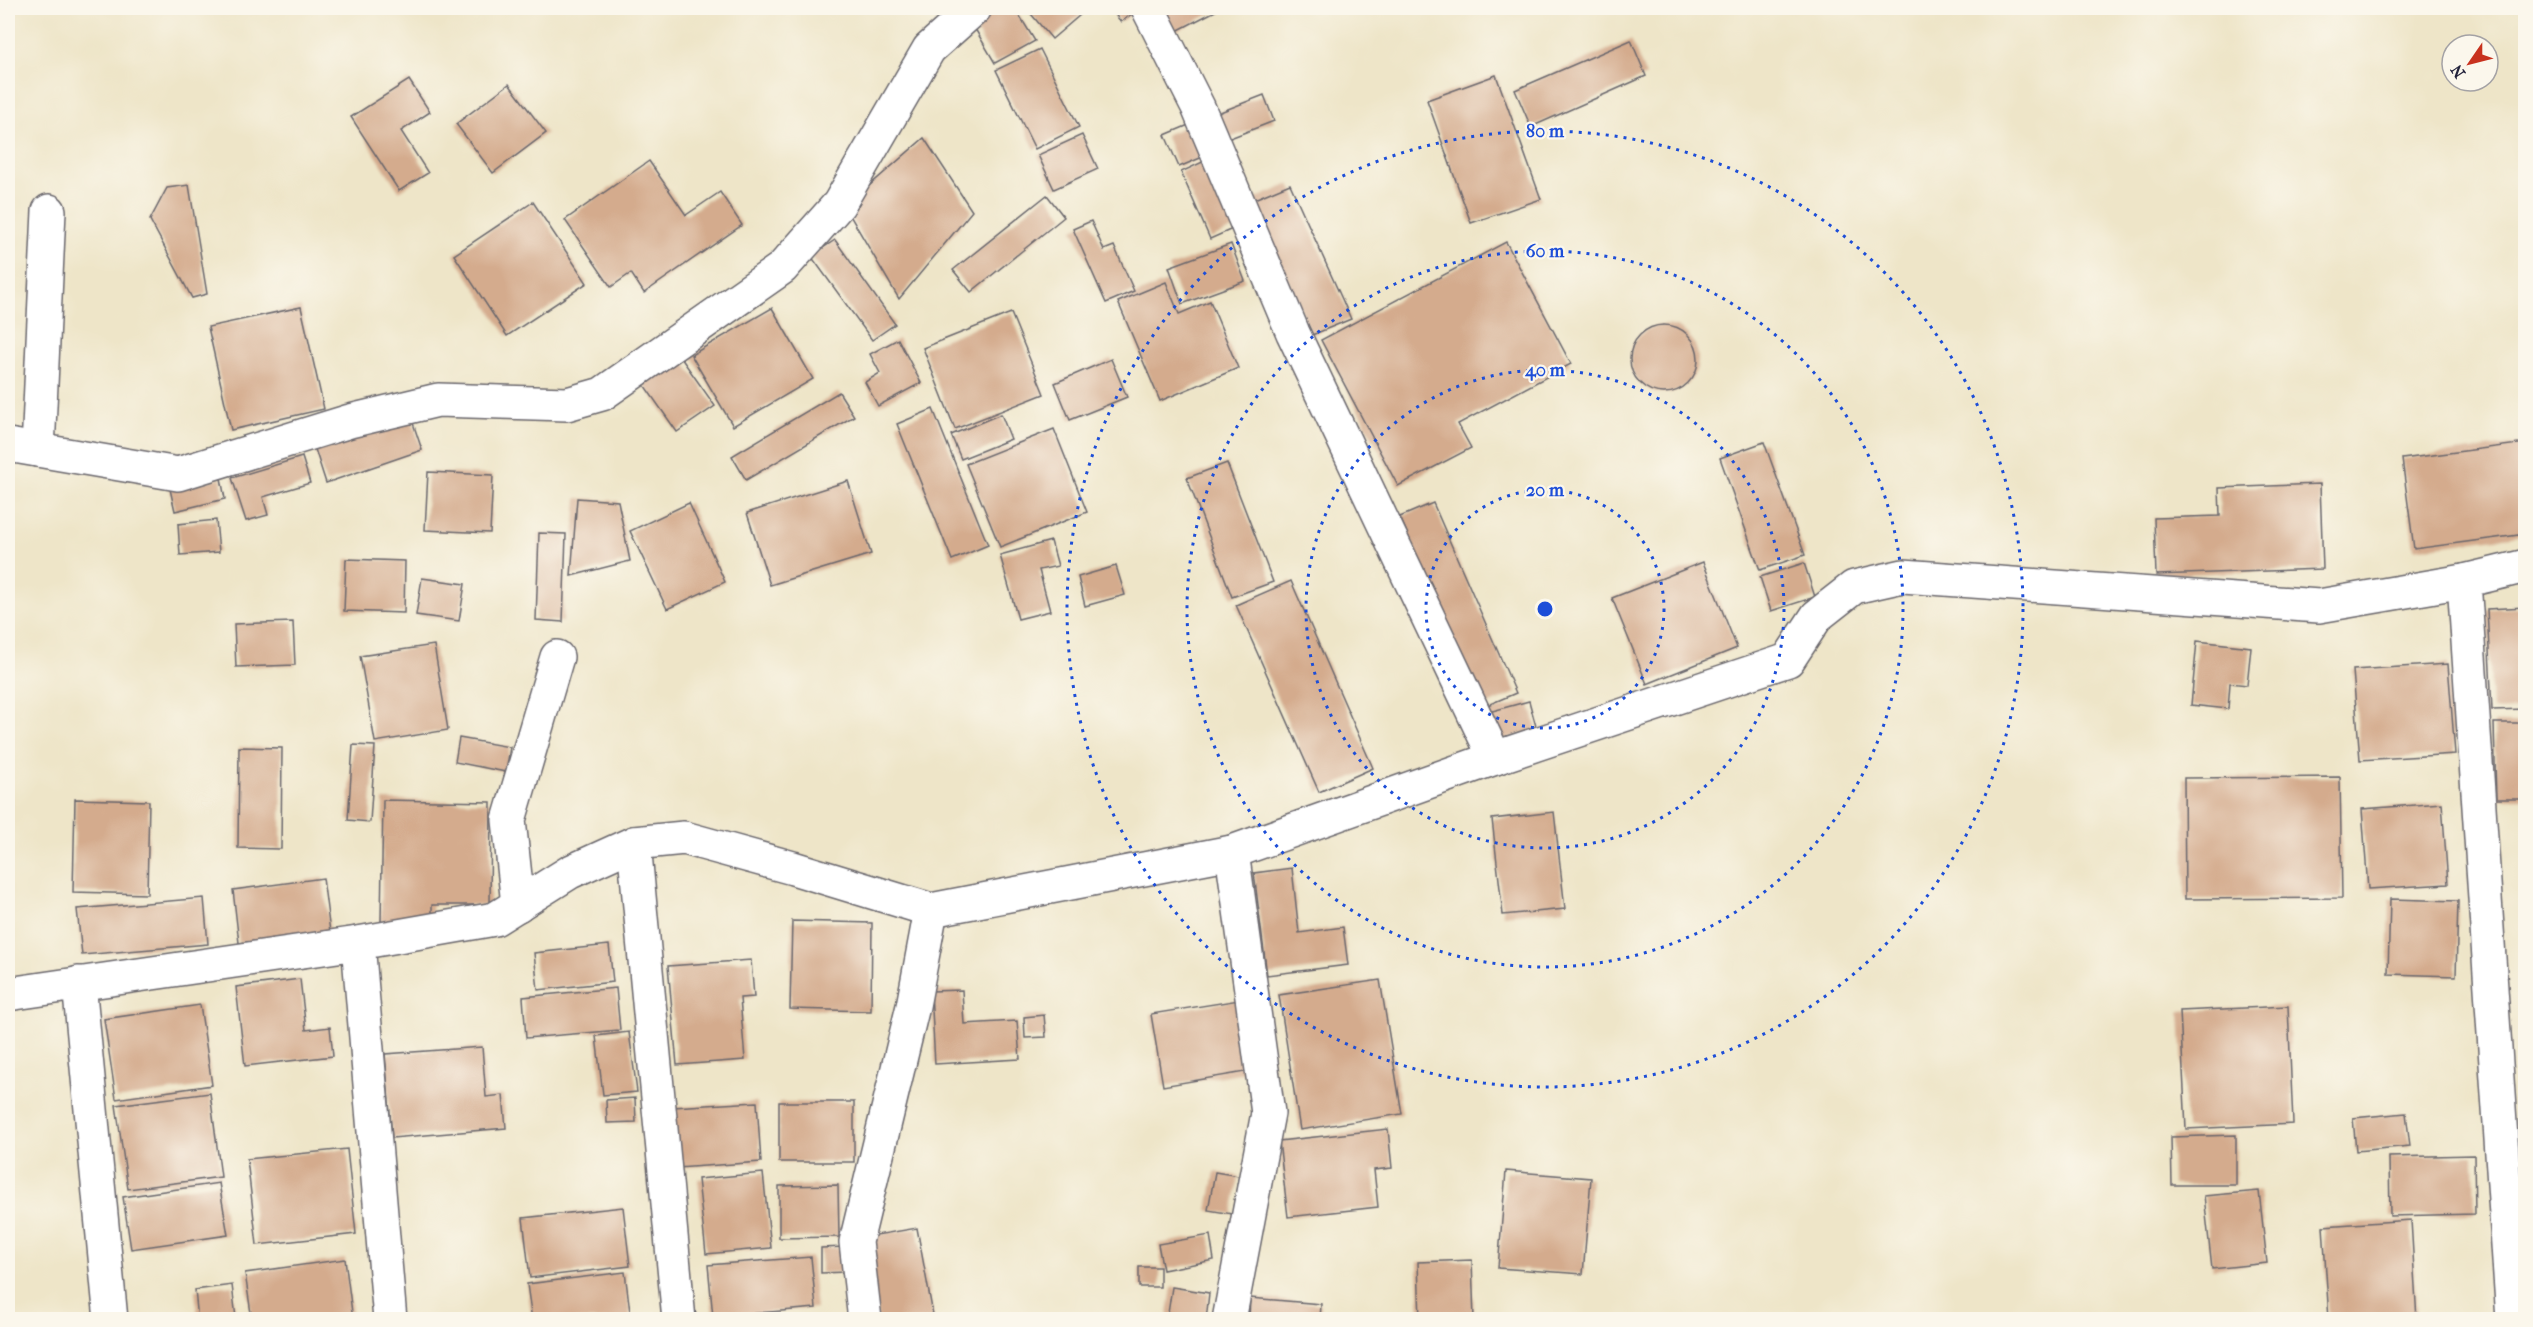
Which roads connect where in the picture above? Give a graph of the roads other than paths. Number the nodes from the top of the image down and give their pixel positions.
1 (975, 8) edge
2 (1148, 8) edge
3 (49, 211) dead end
4 (23, 448) edge
5 (2526, 566) edge
6 (2464, 581) junction
7 (557, 657) dead end
8 (1495, 758) junction
9 (634, 843) junction
10 (1232, 852) junction
11 (518, 905) junction
12 (931, 910) junction
13 (358, 944) junction
14 (79, 983) junction
15 (8, 994) edge
16 (111, 1320) edge
17 (390, 1320) edge
18 (679, 1320) edge
19 (866, 1320) edge
20 (1229, 1320) edge
21 (2513, 1320) edge

1 - 4 street
2 - 8 street
3 - 4 street
5 - 6 street
6 - 8 street
6 - 21 street
7 - 11 street
8 - 10 street
9 - 11 street
9 - 12 street
9 - 18 street
10 - 12 street
10 - 20 street
11 - 13 street
12 - 19 street
13 - 14 street
13 - 17 street
14 - 15 street
14 - 16 street

